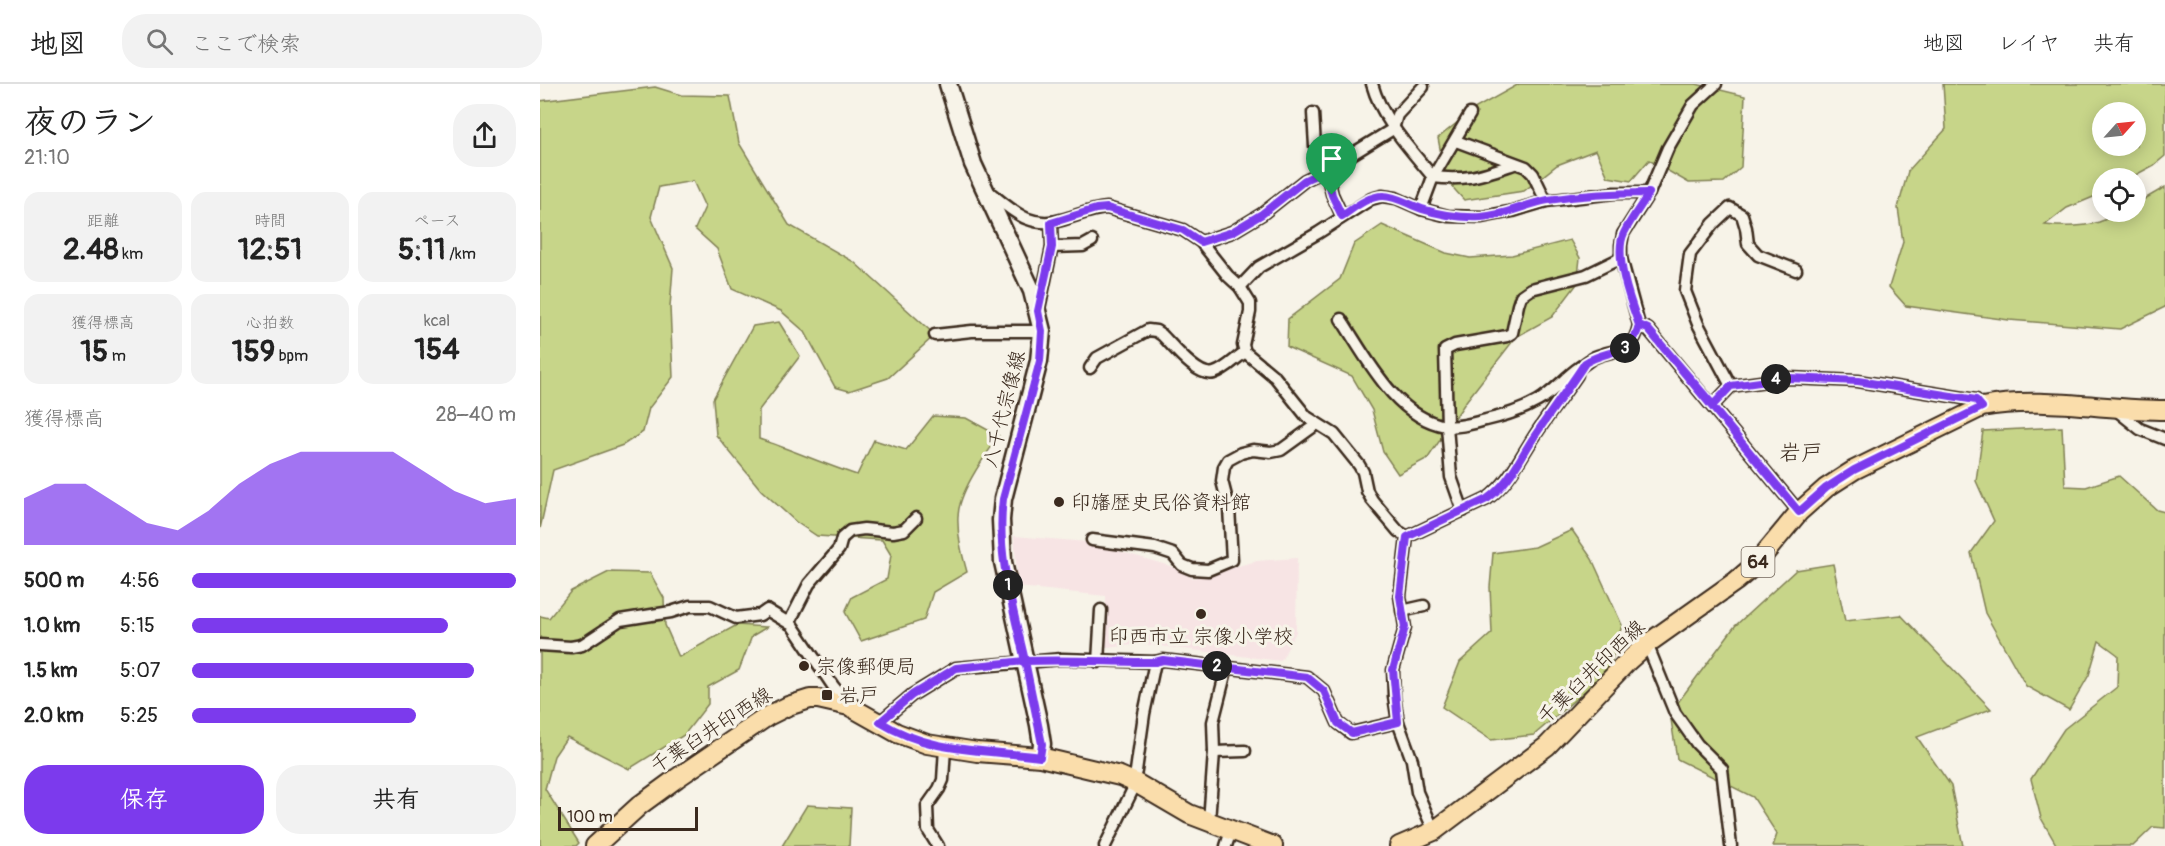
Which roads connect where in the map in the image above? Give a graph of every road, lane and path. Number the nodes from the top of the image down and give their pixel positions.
1 (948, 84) edge
2 (1372, 84) edge
3 (1716, 84) edge
4 (1423, 87) dead end
5 (1313, 113) dead end
6 (1470, 114) dead end
7 (1394, 129) junction
8 (1456, 141) junction
9 (1514, 164) junction
10 (1326, 170) junction
11 (1433, 177) junction
12 (982, 187) junction
13 (1649, 193) junction
14 (1546, 201) junction
15 (1421, 209) junction
16 (1342, 216) junction
17 (1051, 223) junction
18 (1092, 241) dead end
19 (1201, 242) junction
20 (1052, 247) junction
21 (1622, 258) junction
22 (1796, 270) dead end
23 (1240, 287) junction
24 (1038, 311) junction
25 (1341, 319) dead end
26 (1639, 325) junction
27 (1042, 331) junction
28 (935, 335) dead end
29 (1245, 352) junction
30 (1585, 363) junction
31 (1090, 368) dead end
32 (1731, 386) junction
33 (1713, 405) junction
34 (1982, 407) junction
35 (2115, 409) junction
36 (2165, 410) edge
37 (1317, 424) junction
38 (1447, 426) junction
39 (2165, 439) edge
40 (1463, 511) junction
41 (1799, 512) junction
42 (916, 518) dead end
43 (1407, 537) junction
44 (1092, 540) dead end
45 (1424, 606) dead end
46 (1101, 610) dead end
47 (1402, 611) junction
48 (789, 623) junction
49 (1647, 644) junction
50 (540, 645) edge
51 (1025, 661) junction
52 (1098, 662) junction
53 (1155, 662) junction
54 (1227, 667) junction
55 (849, 706) junction
56 (880, 722) junction
57 (1398, 722) junction
58 (945, 748) junction
59 (1245, 751) dead end
60 (1214, 752) junction
61 (1040, 757) junction
62 (1134, 782) junction
63 (1209, 822) junction
64 (1430, 837) edge
65 (1228, 838) edge
66 (595, 846) edge
67 (938, 846) edge
68 (1105, 846) edge
69 (1273, 846) edge
70 (1399, 846) edge
71 (1731, 846) edge

1 - 12 main road, 八千代宗像線
2 - 7 street
3 - 13 street
4 - 7 street
5 - 10 street
6 - 8 street
7 - 10 street
7 - 11 street
8 - 9 street
8 - 11 street
9 - 11 street
9 - 14 street
10 - 16 street
10 - 19 street
11 - 15 street
12 - 17 street
12 - 24 main road, 八千代宗像線
13 - 14 street
13 - 21 street
14 - 15 street
15 - 16 street
16 - 23 street
17 - 19 street
17 - 20 street
18 - 20 street
19 - 23 street
20 - 24 street
21 - 26 street
21 - 38 street
22 - 32 street
23 - 29 street
24 - 27 main road, 八千代宗像線
25 - 38 street
26 - 30 street
26 - 33 street
27 - 28 street
27 - 51 main road, 八千代宗像線
29 - 31 street
29 - 37 street
30 - 38 street
30 - 40 street
32 - 33 street
32 - 34 street
33 - 41 street
34 - 35 main road, 千葉臼井印西線 / 64
34 - 41 main road, 千葉臼井印西線 / 64
35 - 36 main road, 千葉臼井印西線 / 64
35 - 39 street
37 - 43 street
37 - 44 street
38 - 40 street
40 - 43 street
41 - 49 main road, 千葉臼井印西線 / 64
42 - 48 street
43 - 47 street
45 - 47 street
46 - 52 street
47 - 57 street
48 - 50 street
48 - 55 street
49 - 64 main road, 千葉臼井印西線 / 64
49 - 71 street
51 - 52 street
51 - 56 street
51 - 61 main road, 八千代宗像線
52 - 53 street
53 - 54 street
53 - 62 street
54 - 57 street
54 - 60 street
55 - 56 main road, 千葉臼井印西線
55 - 66 main road, 千葉臼井印西線
56 - 58 main road, 千葉臼井印西線
57 - 64 street
58 - 61 main road, 千葉臼井印西線
58 - 67 street
59 - 60 street
60 - 63 street
61 - 62 main road, 千葉臼井印西線
62 - 63 main road, 千葉臼井印西線
62 - 68 street
63 - 65 main road, 千葉臼井印西線
64 - 70 main road, 千葉臼井印西線 / 64
65 - 69 main road, 千葉臼井印西線

